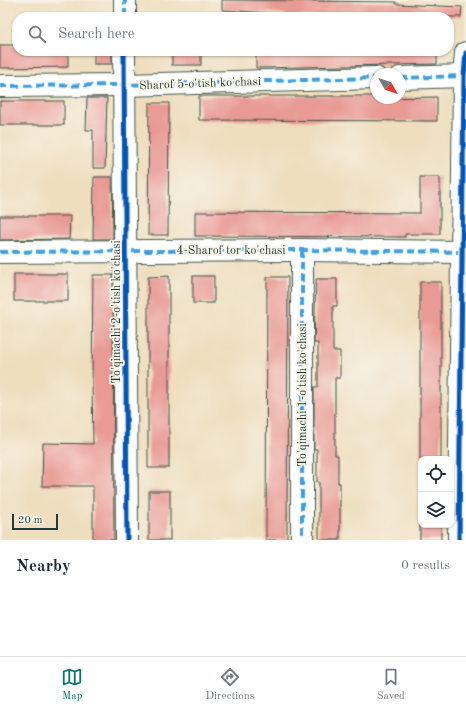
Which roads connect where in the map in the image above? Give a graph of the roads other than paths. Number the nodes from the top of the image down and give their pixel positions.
1 (125, 0) edge
2 (125, 12) edge
3 (466, 53) edge
4 (124, 56) edge
5 (464, 76) junction
6 (370, 78) edge
7 (406, 78) edge
8 (123, 85) junction
9 (0, 86) edge
10 (464, 182) edge
11 (126, 250) junction
12 (302, 250) junction
13 (0, 252) edge
14 (462, 252) junction
15 (127, 540) edge
16 (302, 540) edge
17 (459, 540) edge

1 - 2 street
3 - 5 street
4 - 8 street, To'qimachi 2-o'tish ko'chasi
5 - 7 street
5 - 10 street
6 - 8 street, Sharof 5-o'tish ko'chasi
8 - 9 street, Sharof 5-o'tish ko'chasi
8 - 11 street, To'qimachi 2-o'tish ko'chasi
10 - 14 street
11 - 12 street, 4-Sharof tor ko'chasi
11 - 13 street, 4-Sharof tor ko'chasi
11 - 15 street, To'qimachi 2-o'tish ko'chasi
12 - 14 street, 4-Sharof tor ko'chasi
12 - 16 street, To'qimachi 1-o'tish ko'chasi
14 - 17 street

